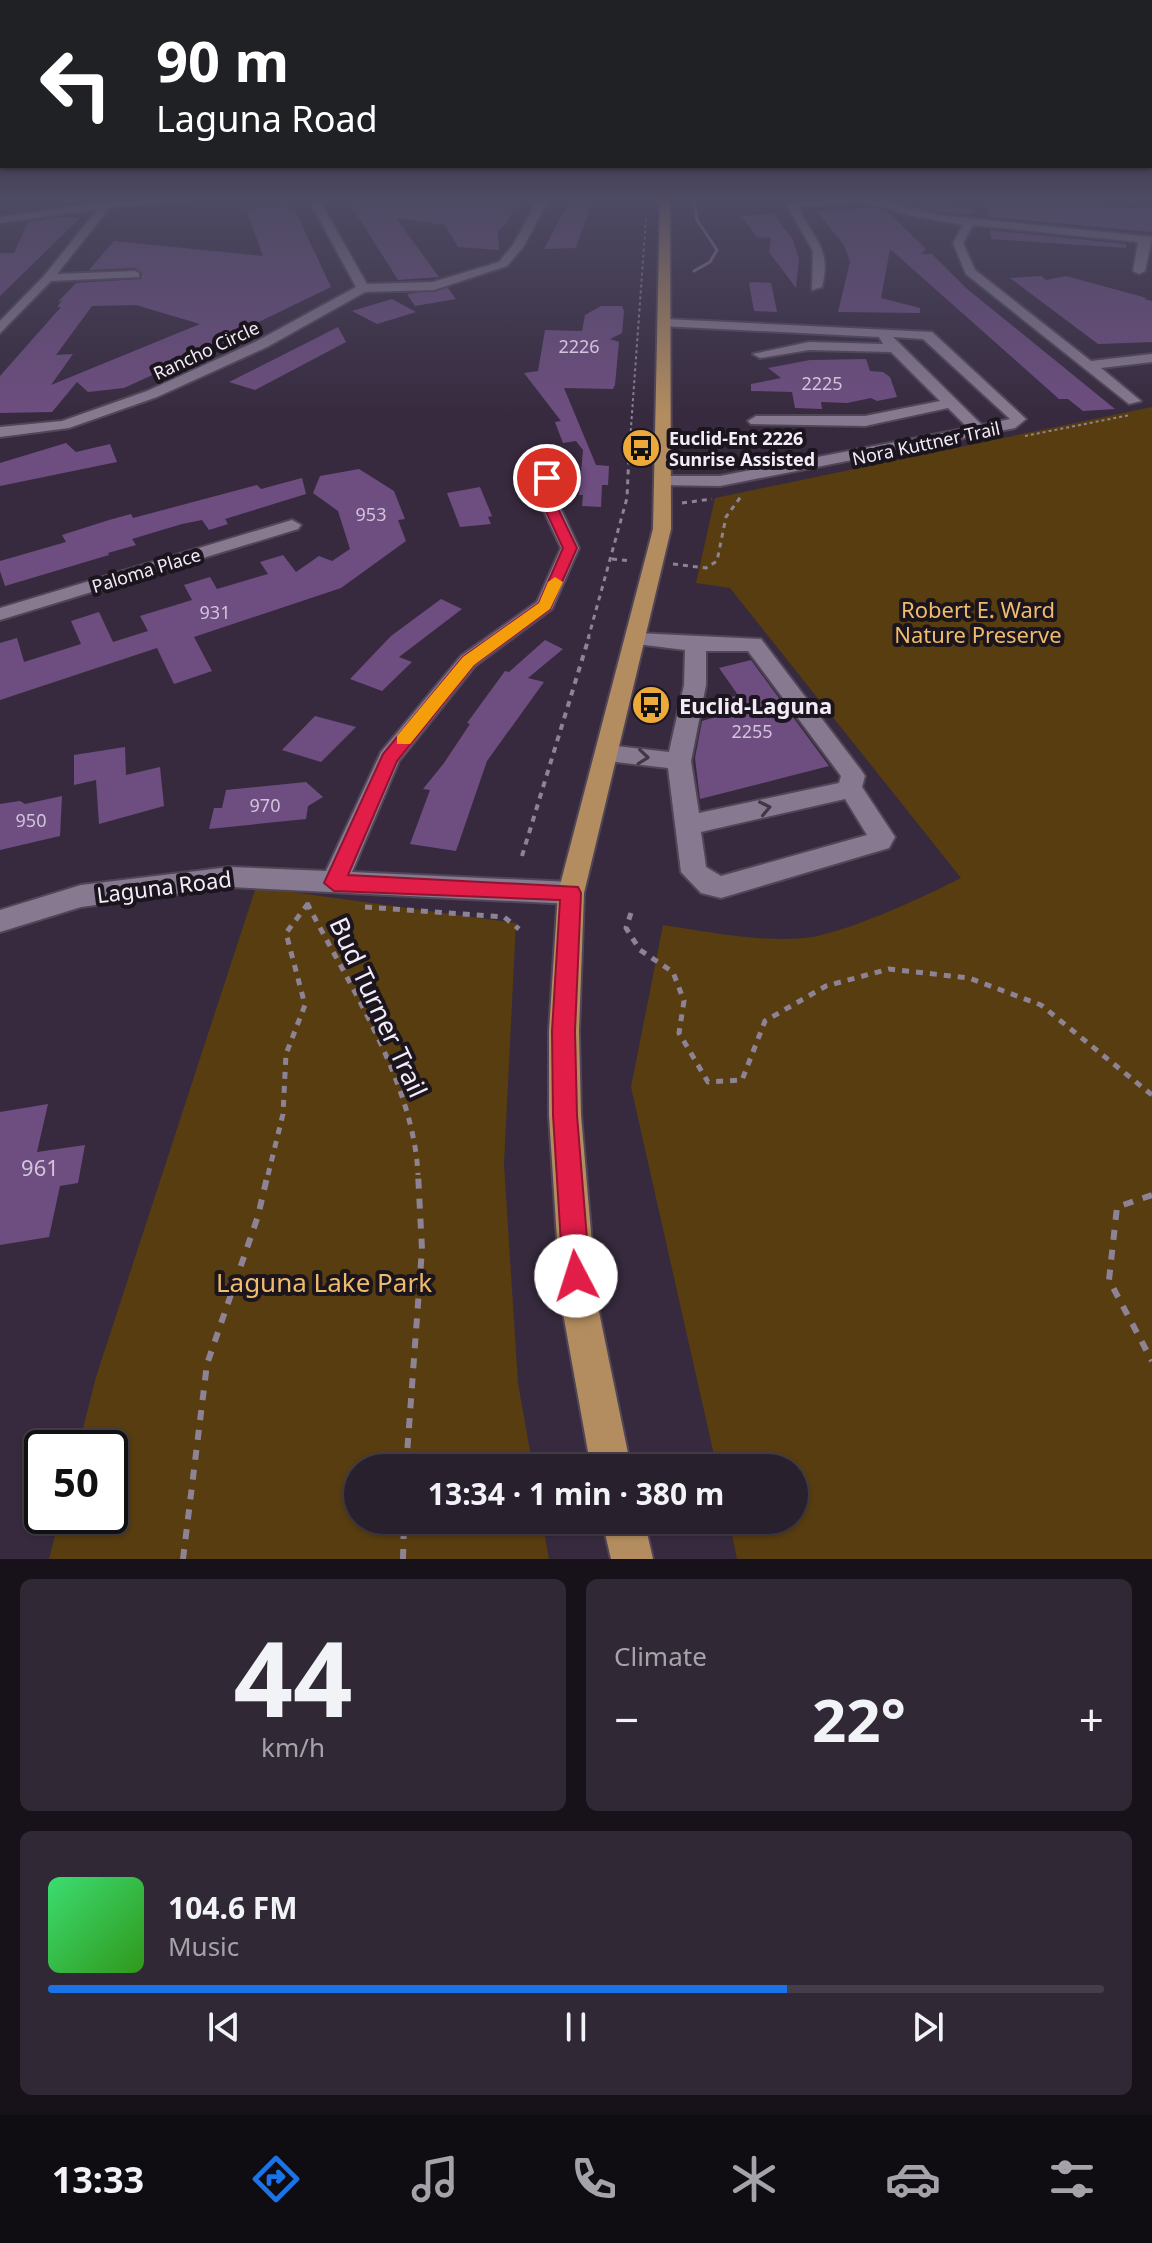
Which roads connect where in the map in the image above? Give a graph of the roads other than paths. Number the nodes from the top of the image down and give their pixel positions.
1 (54, 271) edge
2 (353, 271) edge
3 (482, 271) edge
4 (666, 271) edge
5 (821, 271) edge
6 (969, 271) edge
7 (135, 275) dead end
8 (48, 278) junction
9 (816, 287) dead end
10 (363, 288) junction
11 (666, 323) junction
12 (0, 329) edge
13 (884, 332) junction
14 (893, 348) junction
15 (760, 354) dead end
16 (1152, 358) edge
17 (1090, 365) junction
18 (951, 403) junction
19 (1138, 406) road end
20 (756, 421) dead end
21 (979, 430) junction
22 (0, 432) edge
23 (550, 462) dead end
24 (665, 481) junction
25 (292, 525) dead end
26 (0, 614) edge
27 (636, 639) junction
28 (696, 645) junction
29 (607, 753) junction
30 (679, 761) junction
31 (851, 789) junction
32 (689, 825) junction
33 (571, 893) junction
34 (328, 894) junction
35 (0, 921) edge
36 (608, 1454) edge
37 (626, 1534) edge
38 (632, 1559) edge

1 - 8 street
2 - 10 street
3 - 10 street
4 - 11 main road
5 - 9 street
6 - 17 street
7 - 8 street
8 - 12 street
10 - 22 street, Rancho Circle
11 - 13 street
11 - 24 main road
13 - 14 street
13 - 21 street
14 - 15 street
14 - 18 street
16 - 17 street
17 - 19 street
18 - 20 street
18 - 21 street
21 - 24 street
23 - 34 street
24 - 27 main road
25 - 26 street, Paloma Place
27 - 28 street
27 - 29 main road
28 - 30 street
28 - 31 street
29 -> 30 street
29 - 33 main road
30 - 32 street
32 -> 31 street
31 - 32 street
33 - 34 street, Laguna Road
33 - 36 main road
34 - 35 street, Laguna Road
37 - 38 main road

